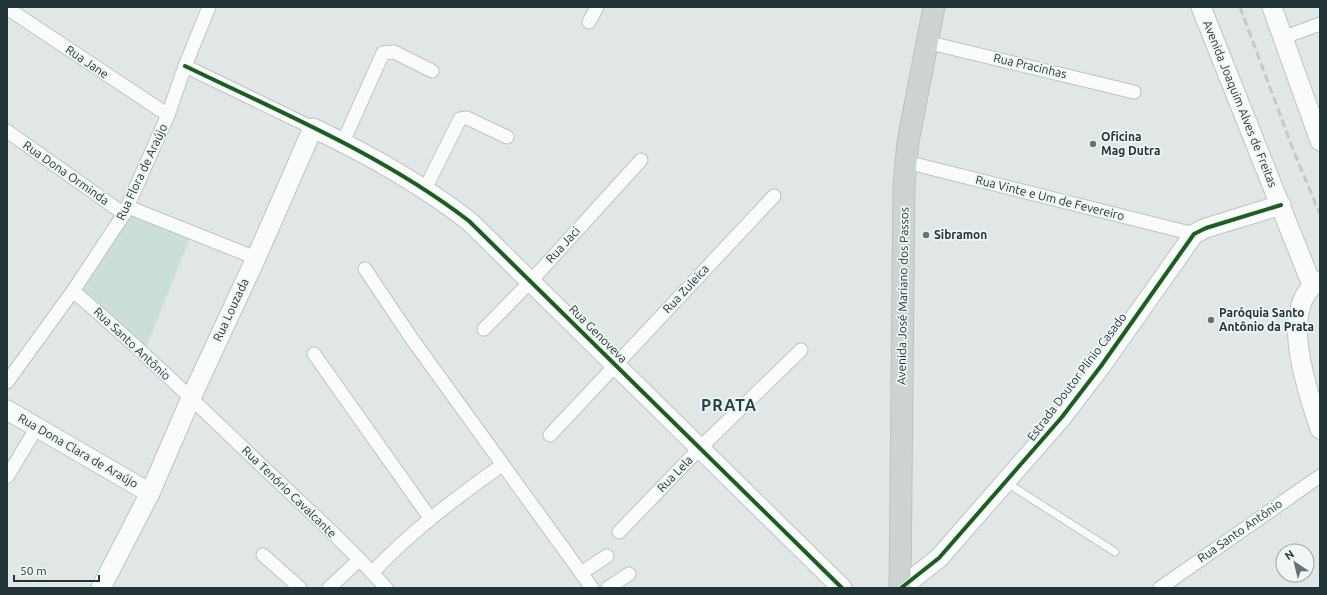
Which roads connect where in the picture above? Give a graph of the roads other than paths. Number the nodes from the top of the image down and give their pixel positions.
1 (209, 7) edge
2 (597, 7) edge
3 (934, 7) edge
4 (1201, 7) edge
5 (1272, 7) edge
6 (7, 8) edge
7 (589, 22) dead end
8 (1320, 24) edge
9 (1282, 38) junction
10 (926, 42) junction
11 (185, 66) junction
12 (432, 71) dead end
13 (1134, 92) dead end
14 (168, 115) junction
15 (1316, 118) edge
16 (314, 128) junction
17 (7, 131) edge
18 (507, 137) dead end
19 (1320, 141) edge
20 (343, 142) junction
21 (641, 160) dead end
22 (906, 162) junction
23 (425, 189) junction
24 (774, 196) dead end
25 (1281, 205) junction
26 (126, 211) junction
27 (1194, 234) junction
28 (256, 258) junction
29 (365, 269) dead end
30 (531, 281) junction
31 (1316, 283) edge
32 (73, 291) junction
33 (484, 329) dead end
34 (801, 350) dead end
35 (314, 354) dead end
36 (615, 366) junction
37 (7, 382) edge
38 (190, 398) junction
39 (7, 410) edge
40 (36, 427) junction
41 (1320, 429) edge
42 (550, 435) dead end
43 (700, 448) junction
44 (502, 465) junction
45 (1320, 476) edge
46 (7, 477) edge
47 (1007, 482) junction
48 (150, 493) junction
49 (430, 518) junction
50 (619, 532) dead end
51 (1115, 552) dead end
52 (263, 555) dead end
53 (607, 556) dead end
54 (359, 560) junction
55 (372, 573) junction
56 (581, 573) junction
57 (629, 574) dead end
58 (101, 588) edge
59 (300, 588) edge
60 (329, 588) edge
61 (386, 588) edge
62 (592, 588) edge
63 (608, 588) edge
64 (842, 588) edge
65 (901, 588) edge
66 (1160, 588) edge

1 - 11 street, Rua Flora de Araújo
2 - 7 street
3 - 10 main road, Avenida José Mariano dos Passos
4 - 25 street, Avenida Joaquim Alves de Freitas
5 - 9 street
6 - 14 street, Rua Jane
8 - 9 street
9 - 15 street
10 - 13 street, Rua Pracinhas
10 - 22 main road, Avenida José Mariano dos Passos
11 - 14 street, Rua Flora de Araújo
11 - 16 street
12 - 20 street
14 - 26 street, Rua Flora de Araújo
15 - 19 street
16 - 20 street, Rua Genoveva
16 - 28 street, Rua Louzada
17 - 26 street, Rua Dona Orminda
18 - 23 street
20 - 23 street, Rua Genoveva
21 - 30 street, Rua Jaci
22 - 27 street, Rua Vinte e Um de Fevereiro
22 - 65 main road, Avenida José Mariano dos Passos
23 - 30 street, Rua Genoveva
24 - 36 street, Rua Zuleica
25 - 27 street
25 - 31 street, Avenida Joaquim Alves de Freitas
26 - 28 street, Rua Dona Orminda
26 - 32 street, Rua Flora de Araújo
27 - 47 street, Estrada Doutor Plínio Casado
28 - 38 street, Rua Louzada
29 - 44 street
30 - 33 street, Rua Jaci
30 - 36 street, Rua Genoveva
31 - 41 street, Avenida Joaquim Alves de Freitas
32 - 37 street, Rua Flora de Araújo
32 - 38 street, Rua Santo Antônio
34 - 43 street, Rua Lela
35 - 49 street
36 - 42 street, Rua Zuleica
36 - 43 street, Rua Genoveva
38 - 48 street, Rua Louzada
38 - 54 street, Rua Tenório Cavalcante
39 - 40 street, Rua Dona Clara de Araújo
40 - 46 street
40 - 48 street, Rua Dona Clara de Araújo
43 - 50 street, Rua Lela
43 - 64 street, Rua Genoveva
44 - 49 street
44 - 56 street
45 - 66 street, Rua Santo Antônio
47 - 51 lane
47 - 65 street, Estrada Doutor Plínio Casado
48 - 58 street, Rua Louzada
49 - 55 street
52 - 59 street
53 - 56 street
54 - 55 street, Rua Tenório Cavalcante
54 - 60 street
55 - 61 street, Rua Tenório Cavalcante
56 - 62 street
57 - 63 street

